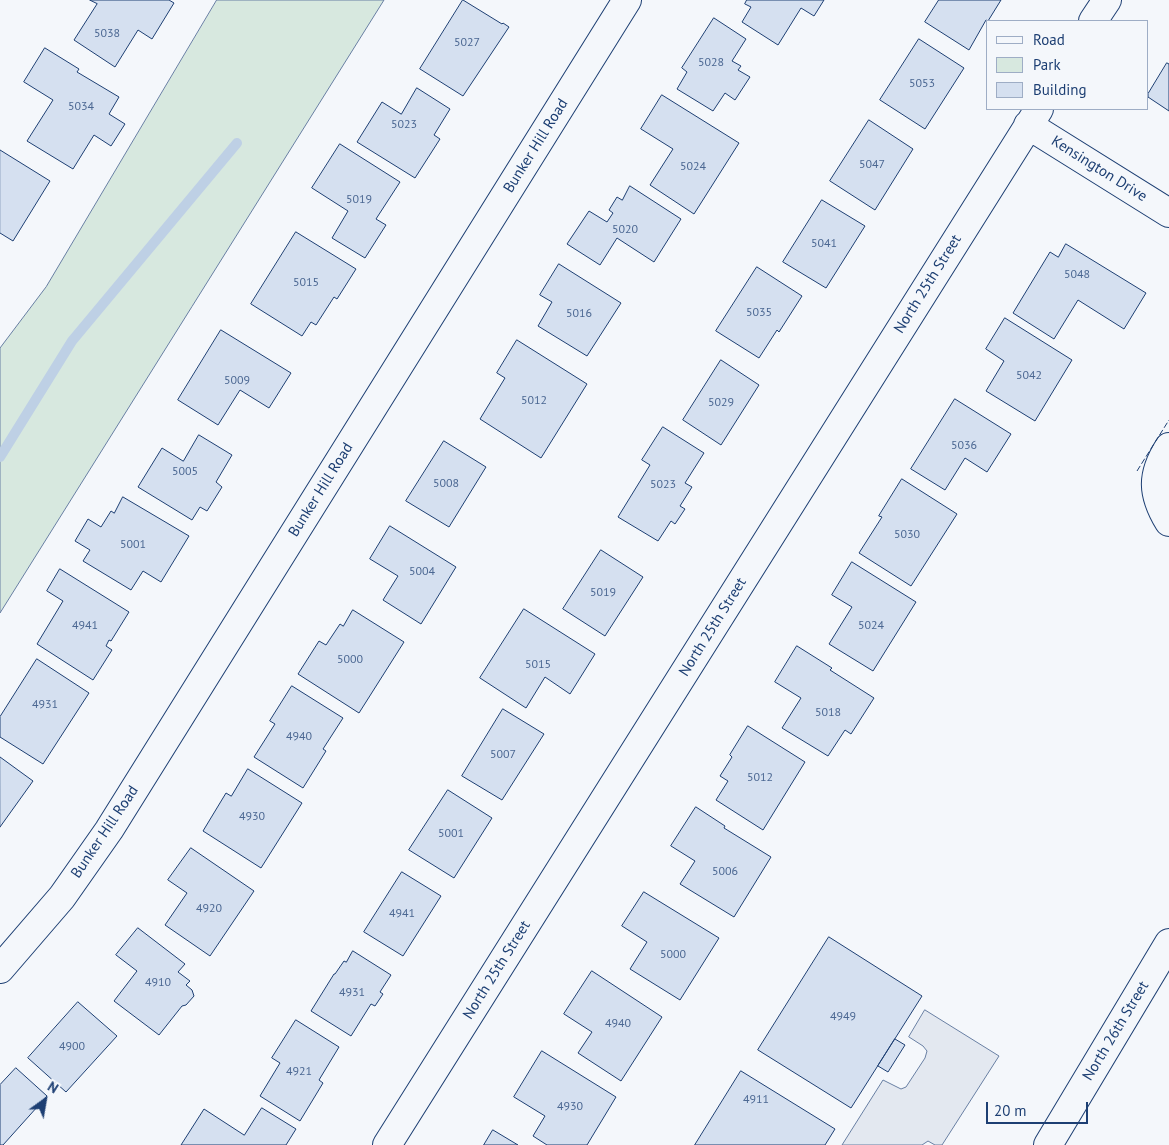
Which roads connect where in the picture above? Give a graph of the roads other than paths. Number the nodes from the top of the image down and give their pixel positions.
1 (627, 0) edge
2 (1107, 0) edge
3 (1094, 20) edge
4 (1034, 117) edge
5 (1169, 213) edge
6 (1169, 447) edge
7 (1169, 522) edge
8 (1169, 943) edge
9 (0, 969) edge
10 (387, 1145) edge
11 (1048, 1145) edge

1 - 9 street, Bunker Hill Road
2 - 3 street
4 - 5 street, Kensington Drive
4 - 10 street, North 25th Street
6 - 7 street
8 - 11 street, North 26th Street

